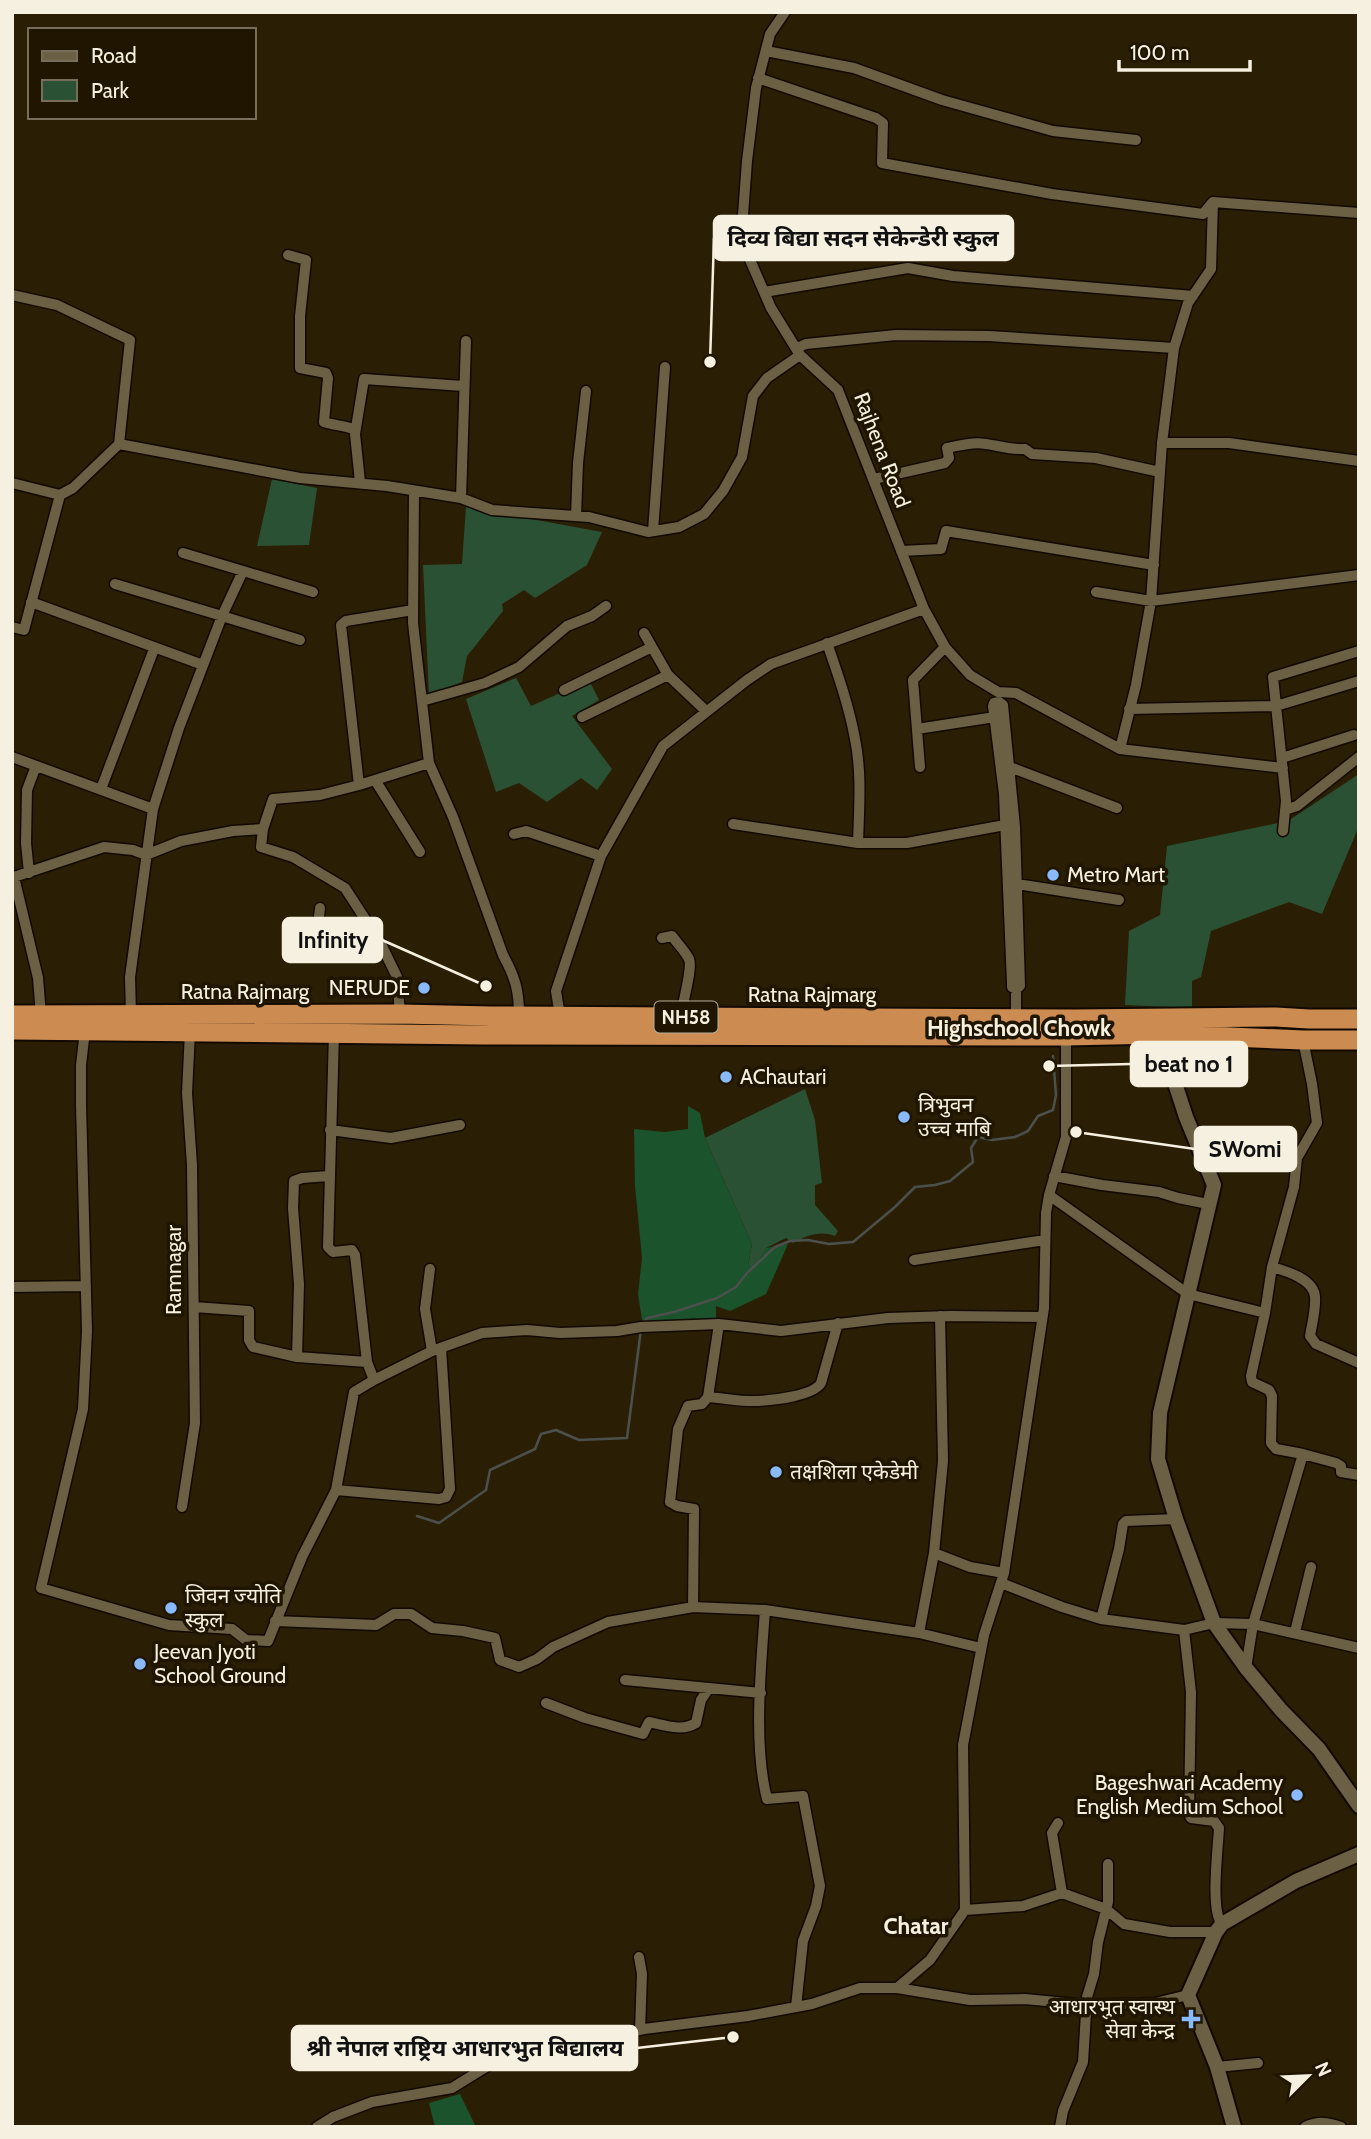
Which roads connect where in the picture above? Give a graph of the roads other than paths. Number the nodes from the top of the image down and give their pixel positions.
1 (785, 12) edge
2 (766, 51) junction
3 (758, 78) junction
4 (1136, 140) dead end
5 (1213, 202) junction
6 (1359, 213) edge
7 (288, 255) dead end
8 (764, 292) junction
9 (12, 295) edge
10 (1193, 296) junction
11 (466, 341) dead end
12 (1174, 348) junction
13 (799, 352) junction
14 (665, 367) dead end
15 (463, 386) junction
16 (586, 391) dead end
17 (355, 430) junction
18 (1162, 443) junction
19 (120, 444) junction
20 (1359, 461) edge
21 (1160, 471) junction
22 (874, 479) junction
23 (360, 482) junction
24 (12, 483) edge
25 (414, 492) junction
26 (60, 495) junction
27 (461, 498) junction
28 (576, 516) junction
29 (653, 531) junction
30 (901, 551) junction
31 (183, 553) dead end
32 (1154, 565) junction
33 (243, 571) junction
34 (1359, 575) edge
35 (115, 584) dead end
36 (313, 592) dead end
37 (1096, 592) dead end
38 (1151, 601) junction
39 (32, 602) junction
40 (606, 606) dead end
41 (924, 609) junction
42 (414, 610) junction
43 (222, 616) junction
44 (12, 628) edge
45 (644, 634) dead end
46 (300, 639) dead end
47 (827, 643) junction
48 (945, 647) junction
49 (652, 648) junction
50 (154, 649) junction
51 (1359, 651) edge
52 (203, 665) junction
53 (668, 675) junction
54 (1359, 681) edge
55 (564, 690) dead end
56 (422, 701) junction
57 (997, 704) junction
58 (1276, 706) junction
59 (1129, 709) junction
60 (706, 712) junction
61 (582, 717) dead end
62 (917, 729) junction
63 (1354, 735) dead end
64 (1120, 749) junction
65 (12, 757) edge
66 (1359, 757) edge
67 (429, 762) junction
68 (1282, 763) junction
69 (36, 766) junction
70 (920, 767) dead end
71 (1010, 767) junction
72 (375, 780) junction
73 (359, 785) junction
74 (101, 789) junction
75 (1009, 793) junction
76 (1117, 808) dead end
77 (153, 809) junction
78 (1285, 810) junction
79 (733, 824) dead end
80 (1005, 825) junction
81 (263, 829) junction
82 (1283, 831) dead end
83 (514, 834) dead end
84 (858, 844) junction
85 (420, 852) dead end
86 (146, 855) junction
87 (601, 856) junction
88 (29, 873) junction
89 (13, 877) edge
90 (1014, 891) junction
91 (1119, 900) dead end
92 (320, 908) dead end
93 (662, 937) dead end
94 (380, 943) junction
95 (131, 1014) junction
96 (400, 1014) junction
97 (12, 1015) edge
98 (41, 1015) junction
99 (519, 1015) junction
100 (560, 1016) junction
101 (681, 1017) junction
102 (1016, 1017) junction
103 (1359, 1019) edge
104 (12, 1030) edge
105 (85, 1031) junction
106 (190, 1032) junction
107 (334, 1033) junction
108 (1159, 1034) junction
109 (1066, 1036) junction
110 (1303, 1040) junction
111 (1359, 1040) edge
112 (460, 1125) dead end
113 (330, 1130) junction
114 (328, 1176) junction
115 (1054, 1176) junction
116 (1049, 1195) junction
117 (1208, 1204) junction
118 (1045, 1240) junction
119 (914, 1260) dead end
120 (1272, 1267) junction
121 (430, 1269) dead end
122 (86, 1286) junction
123 (12, 1287) edge
124 (1188, 1294) junction
125 (194, 1307) junction
126 (1265, 1312) junction
127 (940, 1317) junction
128 (1042, 1317) junction
129 (838, 1323) junction
130 (719, 1324) junction
131 (436, 1350) junction
132 (297, 1357) junction
133 (367, 1362) junction
134 (1359, 1363) edge
135 (374, 1380) junction
136 (708, 1396) junction
137 (1303, 1454) junction
138 (1359, 1475) edge
139 (336, 1490) junction
140 (182, 1507) dead end
141 (1177, 1519) junction
142 (934, 1553) junction
143 (1311, 1567) dead end
144 (1003, 1578) junction
145 (693, 1607) junction
146 (765, 1610) junction
147 (1101, 1619) junction
148 (275, 1621) junction
149 (1213, 1623) junction
150 (1253, 1624) junction
151 (1184, 1630) junction
152 (1294, 1632) junction
153 (919, 1633) junction
154 (981, 1648) junction
155 (1359, 1648) edge
156 (1246, 1668) junction
157 (625, 1680) dead end
158 (709, 1688) junction
159 (761, 1693) junction
160 (546, 1703) dead end
161 (1359, 1806) edge
162 (1058, 1823) dead end
163 (1359, 1854) edge
164 (1108, 1864) dead end
165 (1062, 1893) junction
166 (1106, 1909) junction
167 (965, 1910) junction
168 (1219, 1928) junction
169 (639, 1957) dead end
170 (897, 1988) junction
171 (1188, 1995) junction
172 (1087, 2005) junction
173 (796, 2007) junction
174 (640, 2030) junction
175 (1258, 2063) dead end
176 (1217, 2067) junction
177 (317, 2127) edge
178 (1060, 2127) edge
179 (1234, 2127) edge
180 (1305, 2127) edge
181 (1341, 2127) edge

1 - 2 street, Rajhena Road
2 - 3 street, Rajhena Road
2 - 4 street
3 - 5 street
3 - 8 street, Rajhena Road
5 - 6 street
5 - 10 street
7 - 17 street
8 - 10 street
8 - 13 street, Rajhena Road
9 - 19 street
10 - 12 street
11 - 15 street
12 - 13 street
12 - 18 street
13 - 22 street, Rajhena Road
13 - 29 street
14 - 29 street
15 - 17 street
15 - 27 street
16 - 28 street
17 - 23 street
18 - 20 street
18 - 21 street
19 - 23 street
19 - 26 street
21 - 22 street
21 - 32 street
22 - 30 street, Rajhena Road
23 - 25 street
24 - 26 street
25 - 27 street
25 - 42 street
26 - 39 street
27 - 28 street
28 - 29 street
30 - 32 street
30 - 41 street, Rajhena Road
31 - 33 street
32 - 38 street
33 - 36 street
33 - 43 street
34 - 38 street
35 - 43 street
37 - 38 street
38 - 59 street
39 - 44 street
39 - 50 street
40 - 56 street
41 - 47 street
41 - 48 street, Rajhena Road
42 - 56 street
42 - 73 street
43 - 46 street
43 - 52 street
45 - 49 street
47 - 60 street
47 - 84 street
48 - 57 street, Rajhena Road
48 - 62 street
49 - 53 street
49 - 55 street
50 - 52 street
50 - 74 street
51 - 58 street
52 - 77 street
53 - 60 street
53 - 61 street
54 - 58 street
56 - 67 street
57 - 62 street
57 - 64 street
57 - 71 street
57 - 75 street
58 - 59 street
58 - 68 street
59 - 64 street
60 - 87 street
62 - 70 street
63 - 68 street
64 - 68 street
65 - 69 street
66 - 78 street
67 - 72 street
67 - 99 street
68 - 78 street
69 - 74 street
69 - 88 street
71 - 75 street
71 - 76 street
72 - 73 street
72 - 85 street
73 - 81 street
74 - 77 street
75 - 80 street
75 - 90 street
77 - 86 street
78 - 82 street
79 - 84 street
80 - 84 street
80 - 90 street
81 - 86 street
81 - 94 street
83 - 87 street
86 - 88 street
86 - 95 street
87 - 100 street
88 - 89 street
89 - 98 street
90 - 91 street
90 - 102 street
92 - 94 street
93 - 101 street
94 - 96 street
95 - 96 highway, Ratna Rajmarg / NH58
95 - 98 highway, Ratna Rajmarg / NH58
96 - 99 highway, Ratna Rajmarg / NH58
97 - 98 highway, Ratna Rajmarg / NH58
99 - 100 highway, Ratna Rajmarg / NH58
100 - 101 highway, Ratna Rajmarg / NH58
101 - 102 highway, Ratna Rajmarg / NH58
102 - 103 highway, Ratna Rajmarg / NH58
104 - 105 highway, Ratna Rajmarg / NH58
105 - 106 highway, Ratna Rajmarg / NH58
105 - 122 street
106 - 107 highway, Ratna Rajmarg / NH58
106 - 125 street, Ramnagar
107 - 109 highway, Ratna Rajmarg / NH58
107 - 113 street
108 - 109 highway, Ratna Rajmarg / NH58
108 - 110 highway, Ratna Rajmarg / NH58
108 - 117 street
109 - 115 street
110 - 111 highway, Ratna Rajmarg / NH58
110 - 120 street
112 - 113 street
113 - 114 street
114 - 132 street
114 - 133 street
115 - 116 street
115 - 117 street
116 - 118 street
116 - 124 street
117 - 124 street
118 - 119 street
118 - 128 street
120 - 126 street
120 - 134 street
121 - 131 street
122 - 123 street
122 - 148 street
124 - 126 street
124 - 141 street
125 - 132 street
125 - 140 street, Ramnagar
126 - 137 street
127 - 128 street
127 - 129 street
127 - 142 street
128 - 144 street
129 - 130 street
129 - 136 street
130 - 131 street
130 - 136 street
131 - 135 street
131 - 139 street
132 - 133 street
133 - 135 street
135 - 139 street
136 - 145 street
137 - 138 street
137 - 150 street
139 - 148 street
141 - 147 street
141 - 149 street
142 - 144 street
142 - 153 street
143 - 152 street
144 - 147 street
144 - 154 street
145 - 146 street
145 - 148 street
146 - 153 street
146 - 159 street
147 - 151 street
149 - 150 street
149 - 151 street
149 - 156 street
150 - 152 street
150 - 156 street
151 - 168 street
152 - 155 street
153 - 154 street
154 - 167 street
156 - 161 street
157 - 158 street
158 - 159 street
158 - 160 street
159 - 173 street
162 - 165 street
163 - 168 street
164 - 166 street
165 - 166 street
165 - 167 street
166 - 168 street
166 - 172 street
167 - 170 street
168 - 171 street
169 - 174 street
170 - 172 street
170 - 173 street
171 - 172 street
171 - 176 street
172 - 178 street
173 - 174 street
174 - 177 street
175 - 176 street
176 - 179 street
180 - 181 street

